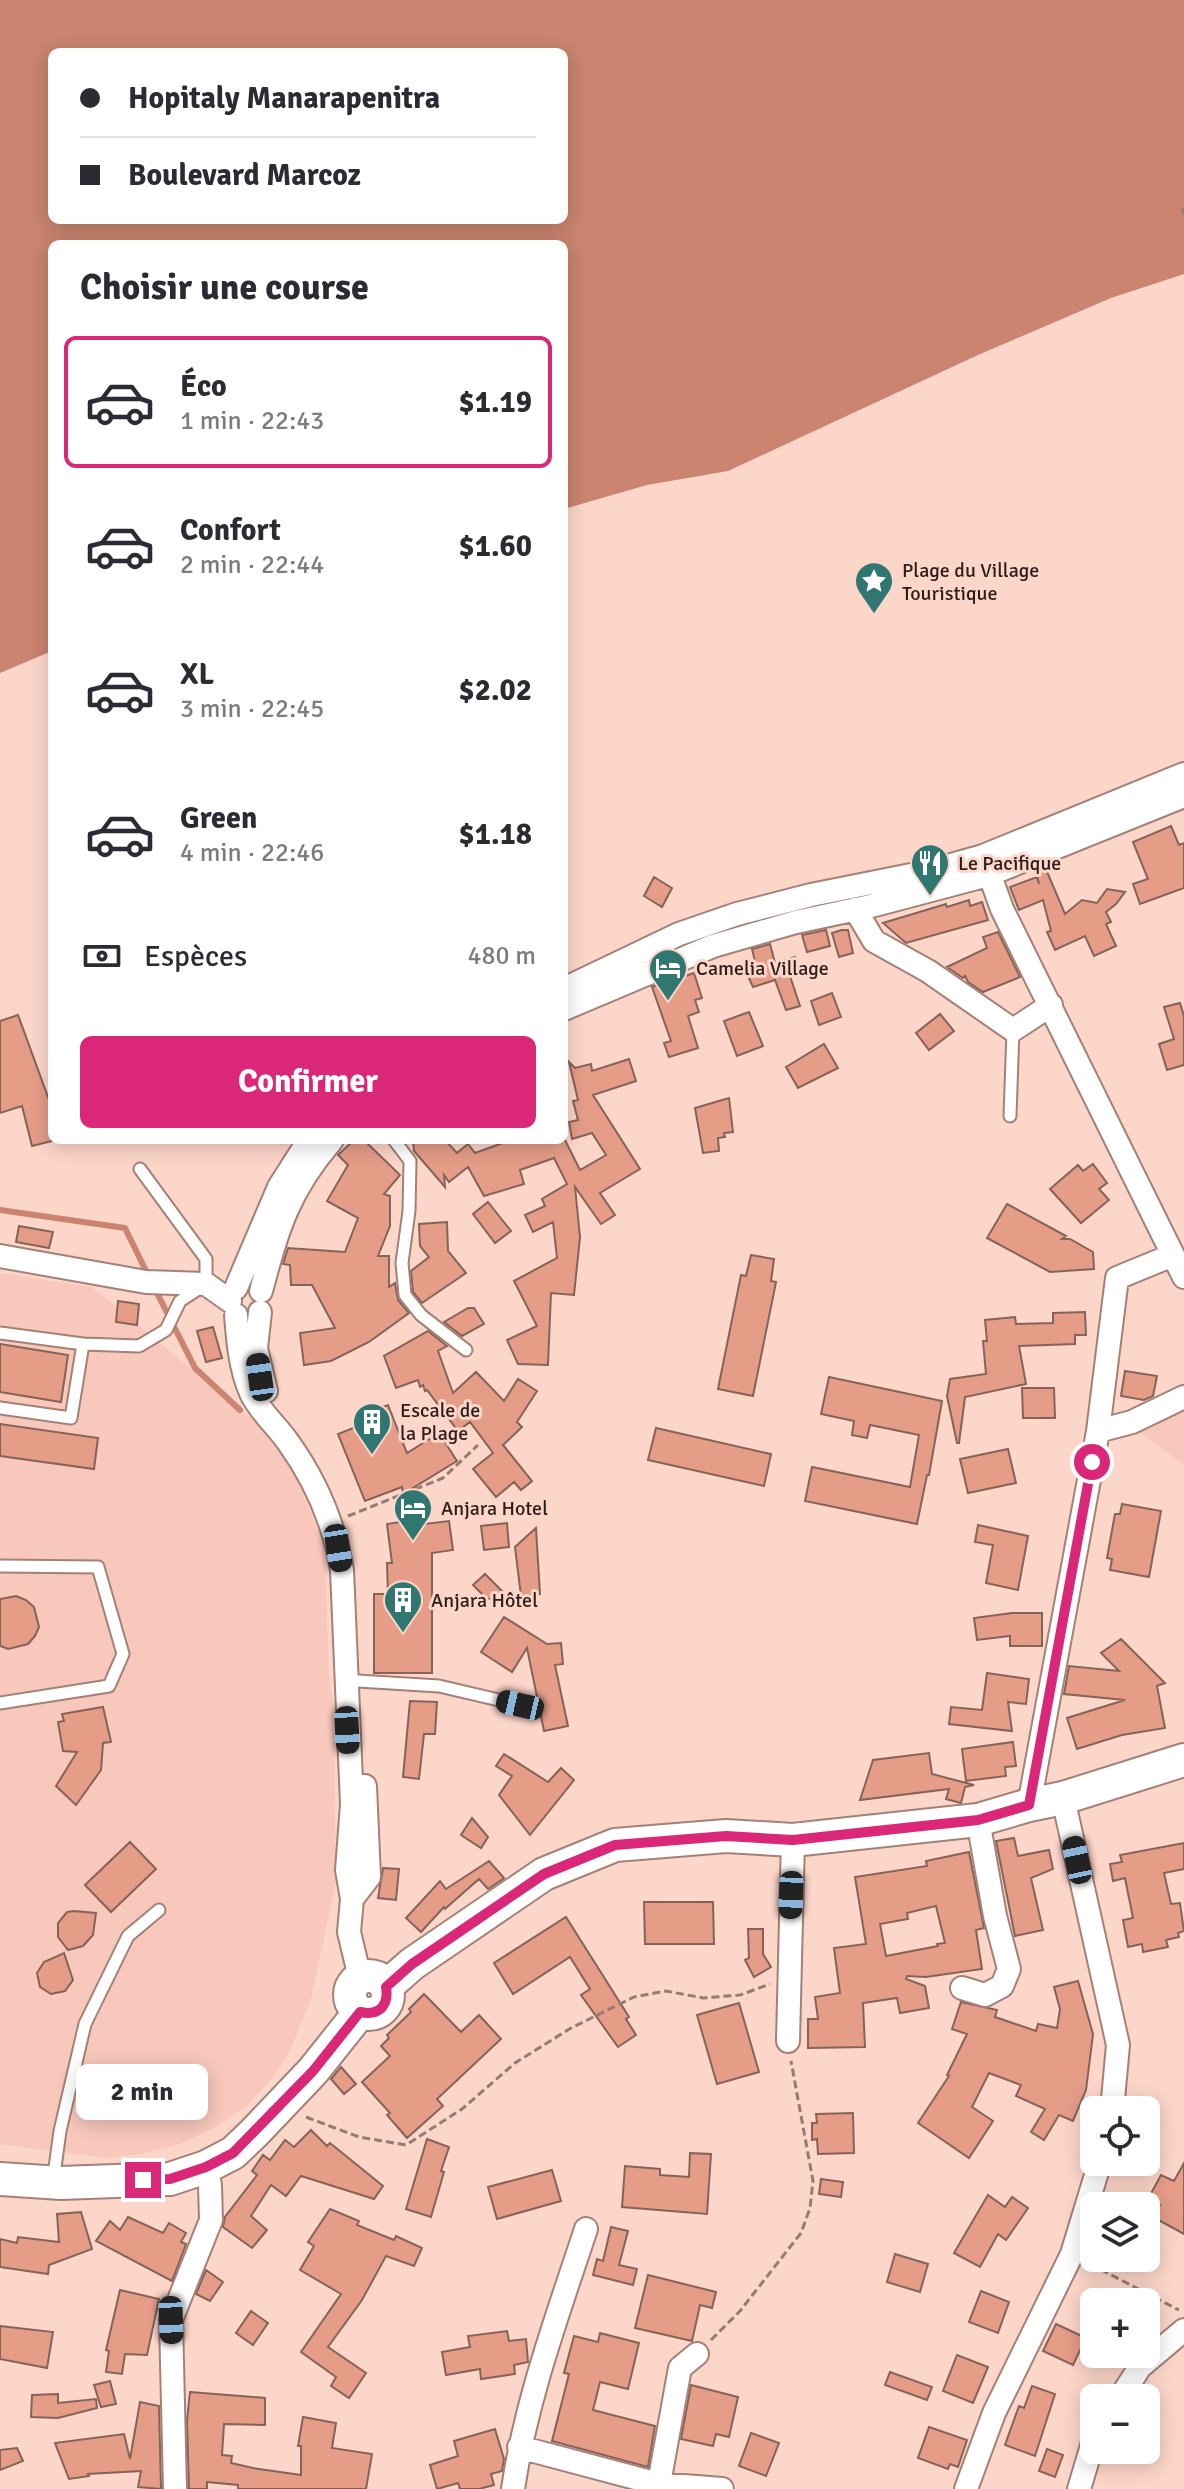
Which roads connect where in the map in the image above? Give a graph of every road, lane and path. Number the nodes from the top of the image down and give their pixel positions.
1 (1182, 208) dead end
2 (1184, 214) edge
3 (1184, 774) edge
4 (1184, 796) edge
5 (986, 866) junction
6 (855, 909) junction
7 (568, 987) edge
8 (1051, 1005) junction
9 (568, 1007) edge
10 (1013, 1030) junction
11 (1010, 1116) dead end
12 (306, 1144) edge
13 (329, 1144) edge
14 (397, 1144) edge
15 (140, 1169) dead end
16 (1173, 1255) junction
17 (0, 1256) edge
18 (1184, 1277) edge
19 (206, 1284) junction
20 (178, 1293) junction
21 (234, 1301) junction
22 (260, 1301) junction
23 (0, 1333) edge
24 (83, 1344) junction
25 (466, 1350) dead end
26 (1184, 1397) edge
27 (0, 1408) edge
28 (1098, 1431) junction
29 (478, 1445) dead end
30 (310, 1465) junction
31 (341, 1519) junction
32 (0, 1566) edge
33 (348, 1606) junction
34 (358, 1681) junction
35 (0, 1703) edge
36 (520, 1705) dead end
37 (1184, 1760) edge
38 (1063, 1798) junction
39 (1029, 1805) junction
40 (978, 1820) junction
41 (793, 1840) junction
42 (352, 1899) junction
43 (159, 1910) dead end
44 (788, 1977) junction
45 (373, 1982) junction
46 (962, 1988) dead end
47 (788, 2041) joint
48 (1113, 2096) edge
49 (278, 2108) junction
50 (206, 2167) junction
51 (1096, 2176) edge
52 (0, 2179) edge
53 (53, 2182) junction
54 (586, 2229) dead end
55 (1072, 2254) junction
56 (1184, 2313) edge
57 (1184, 2330) edge
58 (697, 2354) joint
59 (1129, 2384) edge
60 (519, 2447) junction
61 (1086, 2464) edge
62 (658, 2487) edge
63 (175, 2489) edge
64 (513, 2489) edge
65 (722, 2489) edge
66 (966, 2489) edge
67 (1079, 2489) edge

1 - 2 path
3 - 5 street
4 - 5 street
5 - 6 street
5 - 7 street
5 - 8 street
6 - 9 street
6 - 10 street
8 - 10 street
8 - 16 street
10 - 11 lane
12 - 21 street
13 - 22 street
14 - 25 lane
15 - 19 lane
16 - 18 street
16 - 28 street
17 - 20 street
19 - 20 street
19 - 21 street
20 - 24 lane
21 - 22 street
21 - 22 street
21 - 30 street
22 - 30 street
23 - 24 lane
24 - 27 lane
26 - 28 street
28 - 39 street
29 - 31 path
30 - 31 street
30 - 33 street
31 - 33 street
32 - 35 lane
33 - 34 street
33 - 42 street
34 - 36 lane
34 - 42 street
37 - 38 main road
38 - 39 main road
38 - 48 street
39 - 40 main road
40 - 41 main road
40 - 46 street
41 - 44 street
41 - 45 main road
42 - 45 street
43 - 53 lane
44 - 47 street
44 - 49 path
45 - 49 main road
47 - 58 path
49 - 50 main road
50 - 53 main road
50 - 63 street
51 - 55 street
52 - 53 main road
54 - 60 street
55 - 56 path
55 - 66 street
57 - 59 street
58 - 62 street
60 - 62 street
60 - 64 street
61 - 67 street
62 - 65 street

